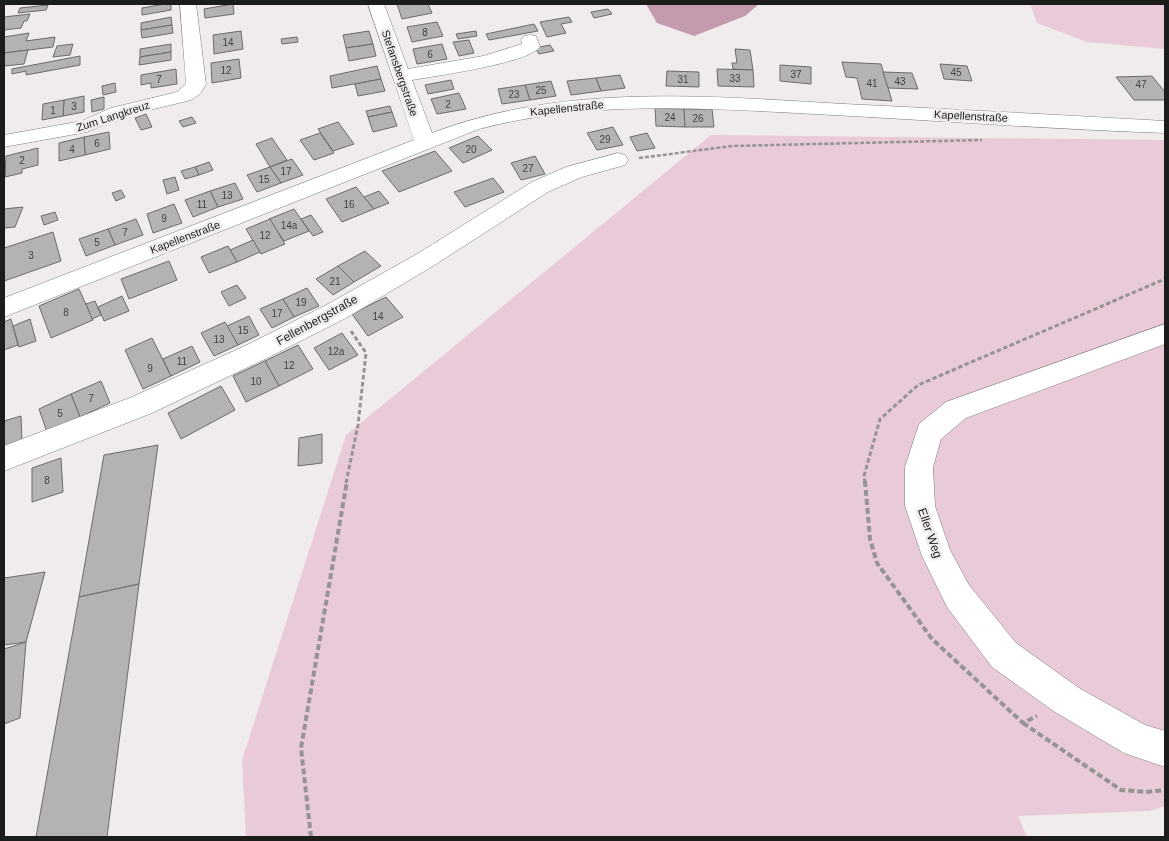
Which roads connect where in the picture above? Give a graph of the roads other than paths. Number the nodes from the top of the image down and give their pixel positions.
1 (188, 4) edge
2 (376, 4) edge
3 (530, 40) dead end
4 (401, 76) junction
5 (1165, 127) edge
6 (4, 141) edge
7 (425, 143) junction
8 (618, 160) road end
9 (4, 308) edge
10 (1165, 334) edge
11 (4, 459) edge
12 (1165, 749) edge

1 - 6 street, Zum Langkreuz
2 - 4 street, Stefansbergstraße
3 - 4 street
4 - 7 street, Stefansbergstraße
5 - 7 street, Kapellenstraße
7 - 9 street, Kapellenstraße
8 - 11 street, Fellenbergstraße
10 - 12 street, Eller Weg

